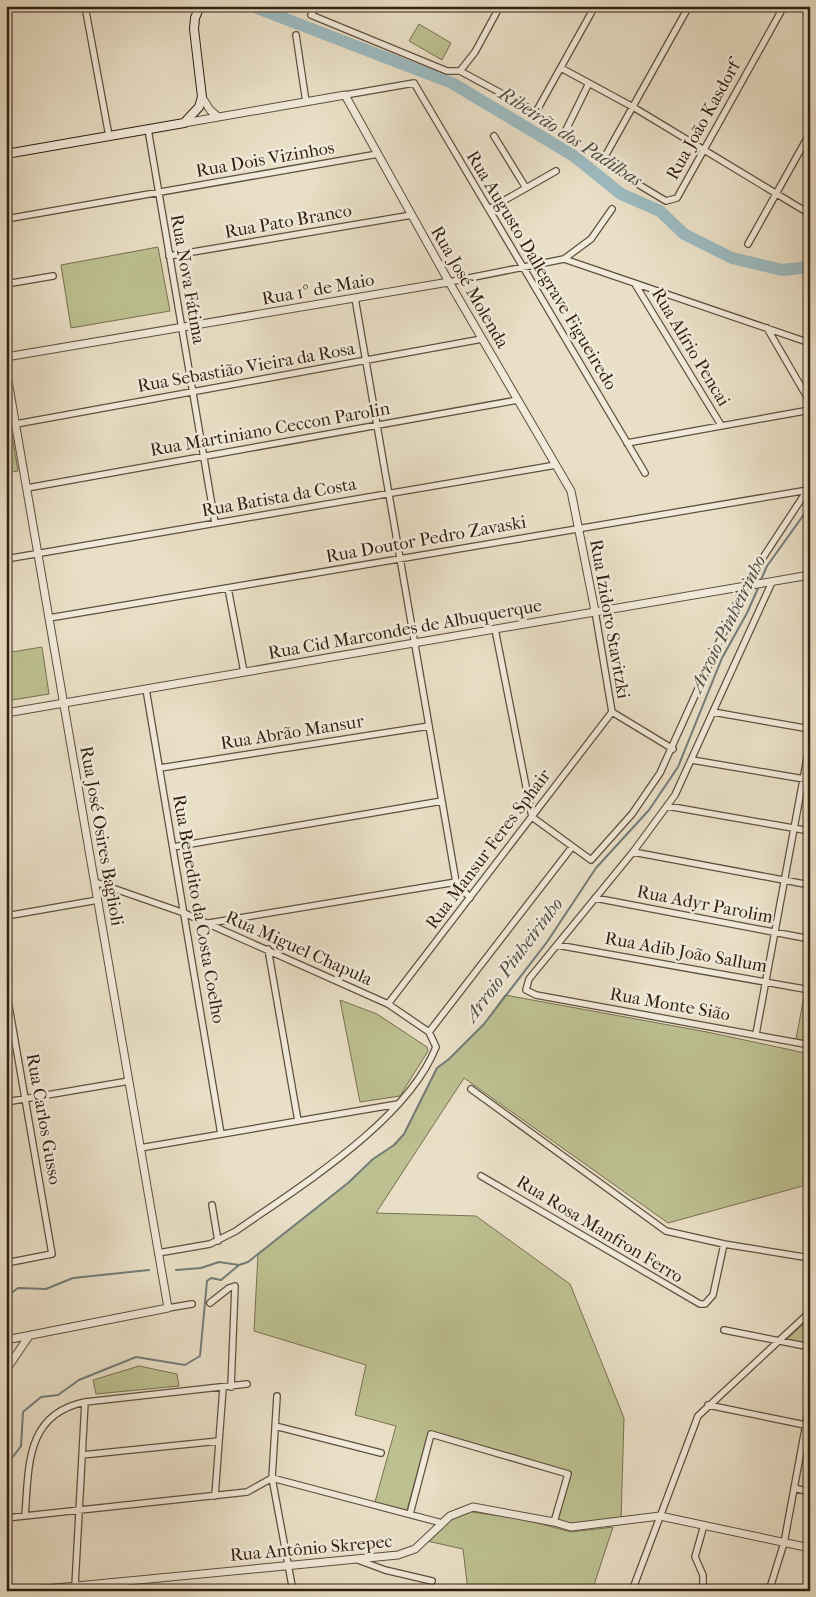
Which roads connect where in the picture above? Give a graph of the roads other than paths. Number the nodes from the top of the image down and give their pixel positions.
1 (85, 6) edge
2 (200, 6) edge
3 (316, 6) edge
4 (500, 6) edge
5 (595, 6) edge
6 (689, 6) edge
7 (784, 6) edge
8 (296, 35) dead end
9 (561, 68) junction
10 (460, 71) junction
11 (589, 84) junction
12 (345, 96) junction
13 (202, 97) junction
14 (306, 102) junction
15 (632, 107) junction
16 (218, 117) junction
17 (184, 123) junction
18 (148, 129) junction
19 (6, 132) edge
20 (810, 133) edge
21 (564, 134) dead end
22 (108, 136) junction
23 (494, 136) dead end
24 (703, 151) junction
25 (8, 153) edge
26 (378, 154) junction
27 (603, 160) dead end
28 (556, 171) dead end
29 (626, 177) dead end
30 (526, 188) junction
31 (159, 193) junction
32 (775, 195) junction
33 (489, 209) junction
34 (612, 209) dead end
35 (810, 214) edge
36 (412, 215) junction
37 (6, 219) edge
38 (748, 244) dead end
39 (169, 256) junction
40 (564, 259) junction
41 (524, 268) junction
42 (53, 276) dead end
43 (450, 282) junction
44 (6, 284) edge
45 (635, 284) junction
46 (355, 298) junction
47 (181, 327) junction
48 (766, 328) junction
49 (482, 339) junction
50 (810, 342) edge
51 (6, 357) edge
52 (367, 361) junction
53 (6, 369) edge
54 (192, 391) junction
55 (518, 400) junction
56 (810, 402) edge
57 (810, 410) edge
58 (16, 424) junction
59 (378, 425) junction
60 (720, 426) junction
61 (627, 442) junction
62 (203, 456) junction
63 (556, 465) junction
64 (645, 473) dead end
65 (27, 488) junction
66 (809, 489) edge
67 (571, 491) joint
68 (389, 493) junction
69 (215, 523) junction
70 (579, 529) junction
71 (38, 554) junction
72 (6, 559) edge
73 (400, 559) junction
74 (810, 575) edge
75 (770, 582) junction
76 (748, 585) junction
77 (228, 588) junction
78 (595, 611) junction
79 (49, 618) junction
80 (495, 628) junction
81 (415, 642) junction
82 (244, 672) junction
83 (146, 689) junction
84 (64, 703) junction
85 (612, 712) junction
86 (713, 712) junction
87 (6, 713) edge
88 (429, 726) junction
89 (810, 730) edge
90 (810, 742) edge
91 (673, 749) junction
92 (692, 760) junction
93 (160, 768) junction
94 (806, 779) edge
95 (442, 801) junction
96 (666, 806) junction
97 (532, 817) junction
98 (794, 828) junction
99 (810, 831) edge
100 (173, 847) junction
101 (572, 847) junction
102 (633, 852) junction
103 (784, 880) junction
104 (95, 882) junction
105 (456, 882) junction
106 (810, 885) edge
107 (470, 898) junction
108 (594, 898) junction
109 (98, 900) junction
110 (184, 913) junction
111 (6, 916) edge
112 (207, 923) junction
113 (775, 933) junction
114 (810, 939) edge
115 (557, 945) junction
116 (268, 949) junction
117 (766, 981) junction
118 (6, 989) edge
119 (810, 990) edge
120 (388, 1004) junction
121 (429, 1032) junction
122 (756, 1034) junction
123 (810, 1045) edge
124 (129, 1081) junction
125 (471, 1089) dead end
126 (25, 1099) junction
127 (6, 1102) edge
128 (398, 1104) junction
129 (298, 1121) junction
130 (221, 1134) junction
131 (140, 1148) junction
132 (481, 1176) dead end
133 (212, 1205) dead end
134 (218, 1241) junction
135 (724, 1244) junction
136 (158, 1253) junction
137 (810, 1258) edge
138 (6, 1263) edge
139 (210, 1303) dead end
140 (192, 1304) dead end
141 (168, 1308) junction
142 (810, 1312) edge
143 (724, 1330) dead end
144 (29, 1336) junction
145 (6, 1340) edge
146 (778, 1342) junction
147 (810, 1347) edge
148 (7, 1365) edge
149 (247, 1384) dead end
150 (231, 1386) junction
151 (223, 1388) junction
152 (277, 1396) dead end
153 (85, 1402) junction
154 (810, 1402) edge
155 (708, 1405) junction
156 (275, 1426) junction
157 (808, 1426) edge
158 (219, 1441) junction
159 (381, 1453) dead end
160 (82, 1455) junction
161 (272, 1478) junction
162 (794, 1488) junction
163 (810, 1492) edge
164 (215, 1496) junction
165 (79, 1510) junction
166 (410, 1514) junction
167 (25, 1516) junction
168 (660, 1516) junction
169 (6, 1518) edge
170 (554, 1522) junction
171 (442, 1523) junction
172 (704, 1525) junction
173 (784, 1543) junction
174 (810, 1548) edge
175 (358, 1560) junction
176 (288, 1565) junction
177 (432, 1581) dead end
178 (75, 1586) junction
179 (770, 1589) edge
180 (6, 1590) edge
181 (292, 1591) edge
182 (632, 1591) edge
183 (703, 1591) edge
184 (780, 1591) edge

1 - 22 street
2 - 13 main road
3 - 10 street
4 - 10 street
5 - 9 street
6 - 15 street
7 - 24 street, Rua João Kasdorf
8 - 14 street
9 - 10 street
9 - 11 street
11 - 15 street
11 - 21 street
12 - 14 street
12 - 26 street, Rua José Molenda
12 - 33 street, Rua Augusto Dallegrave Figueiredo
13 - 16 street
13 - 17 main road
14 - 16 street
15 - 24 street
15 - 27 street
16 - 17 street
17 - 18 main road
18 - 22 main road
18 - 31 street, Rua Nova Fátima
19 - 25 street
20 - 32 street
22 - 25 main road
23 - 30 street
24 - 29 street, Rua João Kasdorf
24 - 32 street
26 - 31 street, Rua Dois Vizinhos
26 - 36 street, Rua José Molenda
28 - 30 street
30 - 33 street
31 - 37 street, Rua Dois Vizinhos
31 - 39 street, Rua Nova Fátima
32 - 35 street
32 - 38 street
33 - 41 street, Rua Augusto Dallegrave Figueiredo
34 - 40 street, Rua 1º de Maio
36 - 39 street, Rua Pato Branco
36 - 43 street, Rua José Molenda
39 - 47 street, Rua Nova Fátima
40 - 41 street, Rua 1º de Maio
40 - 45 street
41 - 43 street, Rua 1º de Maio
41 - 61 street, Rua Augusto Dallegrave Figueiredo
42 - 44 street
43 - 46 street, Rua 1º de Maio
43 - 49 street, Rua José Molenda
45 - 48 street
45 - 60 street, Rua Alírio Pencai
46 - 47 street, Rua 1º de Maio
46 - 52 street
47 - 51 street, Rua 1º de Maio
47 - 54 street, Rua Nova Fátima
48 - 50 street
48 - 56 street
49 - 52 street, Rua Sebastião Vieira da Rosa
49 - 55 street, Rua José Molenda
52 - 54 street, Rua Sebastião Vieira da Rosa
52 - 59 street
53 - 58 street, Rua José Osires Baglioli
54 - 58 street, Rua Sebastião Vieira da Rosa
54 - 62 street, Rua Nova Fátima
55 - 59 street, Rua Martiniano Ceccon Parolin
55 - 63 street, Rua José Molenda
57 - 60 street
58 - 65 street, Rua José Osires Baglioli
59 - 62 street, Rua Martiniano Ceccon Parolin
59 - 68 street
60 - 61 street
61 - 64 street, Rua Augusto Dallegrave Figueiredo
62 - 65 street, Rua Martiniano Ceccon Parolin
62 - 69 street, Rua Nova Fátima
63 - 67 street, Rua José Molenda
63 - 68 street, Rua Batista da Costa
65 - 71 street, Rua José Osires Baglioli
66 - 70 street, Rua Doutor Pedro Zavaski
66 - 76 street
67 - 70 street, Rua Izidoro Stavitzki
68 - 69 street, Rua Batista da Costa
68 - 73 street
69 - 71 street, Rua Batista da Costa
70 - 73 street, Rua Doutor Pedro Zavaski
70 - 78 street, Rua Izidoro Stavitzki
71 - 72 street, Rua Batista da Costa
71 - 79 street, Rua José Osires Baglioli
73 - 77 street, Rua Doutor Pedro Zavaski
73 - 81 street
74 - 75 street, Rua Cid Marcondes de Albuquerque
75 - 76 street, Rua Cid Marcondes de Albuquerque
75 - 86 street
76 - 78 street, Rua Cid Marcondes de Albuquerque
76 - 91 street
77 - 79 street, Rua Doutor Pedro Zavaski
77 - 82 street
78 - 80 street, Rua Cid Marcondes de Albuquerque
78 - 85 street, Rua Izidoro Stavitzki
79 - 84 street, Rua José Osires Baglioli
80 - 81 street, Rua Cid Marcondes de Albuquerque
80 - 97 street
81 - 82 street, Rua Cid Marcondes de Albuquerque
81 - 88 street
82 - 83 street, Rua Cid Marcondes de Albuquerque
83 - 84 street, Rua Cid Marcondes de Albuquerque
83 - 93 street, Rua Benedito da Costa Coelho
84 - 87 street, Rua Cid Marcondes de Albuquerque
84 - 104 street, Rua José Osires Baglioli
85 - 91 street, Rua Izidoro Stavitzki
85 - 97 street, Rua Mansur Feres Sphair
86 - 89 street
86 - 92 street
88 - 93 street, Rua Abrão Mansur
88 - 95 street
90 - 94 street
91 - 101 street
92 - 94 street
92 - 96 street
93 - 100 street, Rua Benedito da Costa Coelho
94 - 98 street
95 - 100 street
95 - 105 street
96 - 98 street
96 - 102 street
97 - 101 street
97 - 107 street, Rua Mansur Feres Sphair
98 - 99 street
98 - 103 street
100 - 110 street, Rua Benedito da Costa Coelho
101 - 121 street
102 - 103 street
102 - 108 street
103 - 106 street
103 - 113 street
104 - 109 street, Rua José Osires Baglioli
104 - 110 street, Rua Miguel Chapula
105 - 107 street
105 - 112 street
107 - 120 street, Rua Mansur Feres Sphair
108 - 113 street, Rua Adyr Parolim
108 - 115 street
109 - 111 street
109 - 124 street, Rua José Osires Baglioli
110 - 112 street, Rua Miguel Chapula
110 - 130 street, Rua Benedito da Costa Coelho
112 - 116 street, Rua Miguel Chapula
113 - 114 street, Rua Adyr Parolim
113 - 117 street
115 - 117 street, Rua Adib João Sallum
115 - 122 street, Rua Monte Sião
116 - 120 street, Rua Miguel Chapula
116 - 129 street
117 - 119 street, Rua Adib João Sallum
117 - 122 street
118 - 126 street, Rua Carlos Gusso
120 - 121 street, Rua Miguel Chapula
121 - 128 street
122 - 123 street, Rua Monte Sião
124 - 126 street
124 - 131 street, Rua José Osires Baglioli
125 - 135 street
126 - 127 street
126 - 138 street, Rua Carlos Gusso
128 - 129 street
128 - 134 street
129 - 130 street
130 - 131 street
131 - 136 street, Rua José Osires Baglioli
132 - 135 street, Rua Rosa Manfron Ferro
133 - 134 street
134 - 136 street
135 - 137 street
136 - 141 street, Rua José Osires Baglioli
139 - 150 street
140 - 141 street
141 - 144 street
142 - 146 street
143 - 146 street
144 - 145 street
144 - 148 street
146 - 147 street
146 - 155 street
149 - 150 street
150 - 151 street
151 - 153 street
151 - 158 street
152 - 156 street
153 - 160 street
153 - 167 street
154 - 157 street
155 - 157 street
155 - 168 street
156 - 159 street
156 - 161 street
157 - 162 street
158 - 160 street
158 - 164 street
160 - 165 street
161 - 164 street
161 - 166 street
161 - 176 street
162 - 163 street
162 - 173 street
164 - 165 street
165 - 167 street
165 - 178 street
166 - 170 street
166 - 171 street
167 - 169 street
168 - 170 street, Rua Antônio Skrepec
168 - 172 street, Rua Antônio Skrepec
168 - 182 street
170 - 171 street, Rua Antônio Skrepec
171 - 175 street, Rua Antônio Skrepec
172 - 173 street, Rua Antônio Skrepec
172 - 183 street
173 - 174 street, Rua Antônio Skrepec
173 - 179 street
175 - 176 street, Rua Antônio Skrepec
175 - 177 street
176 - 178 street, Rua Antônio Skrepec
176 - 181 street
178 - 180 street, Rua Antônio Skrepec
179 - 184 street

